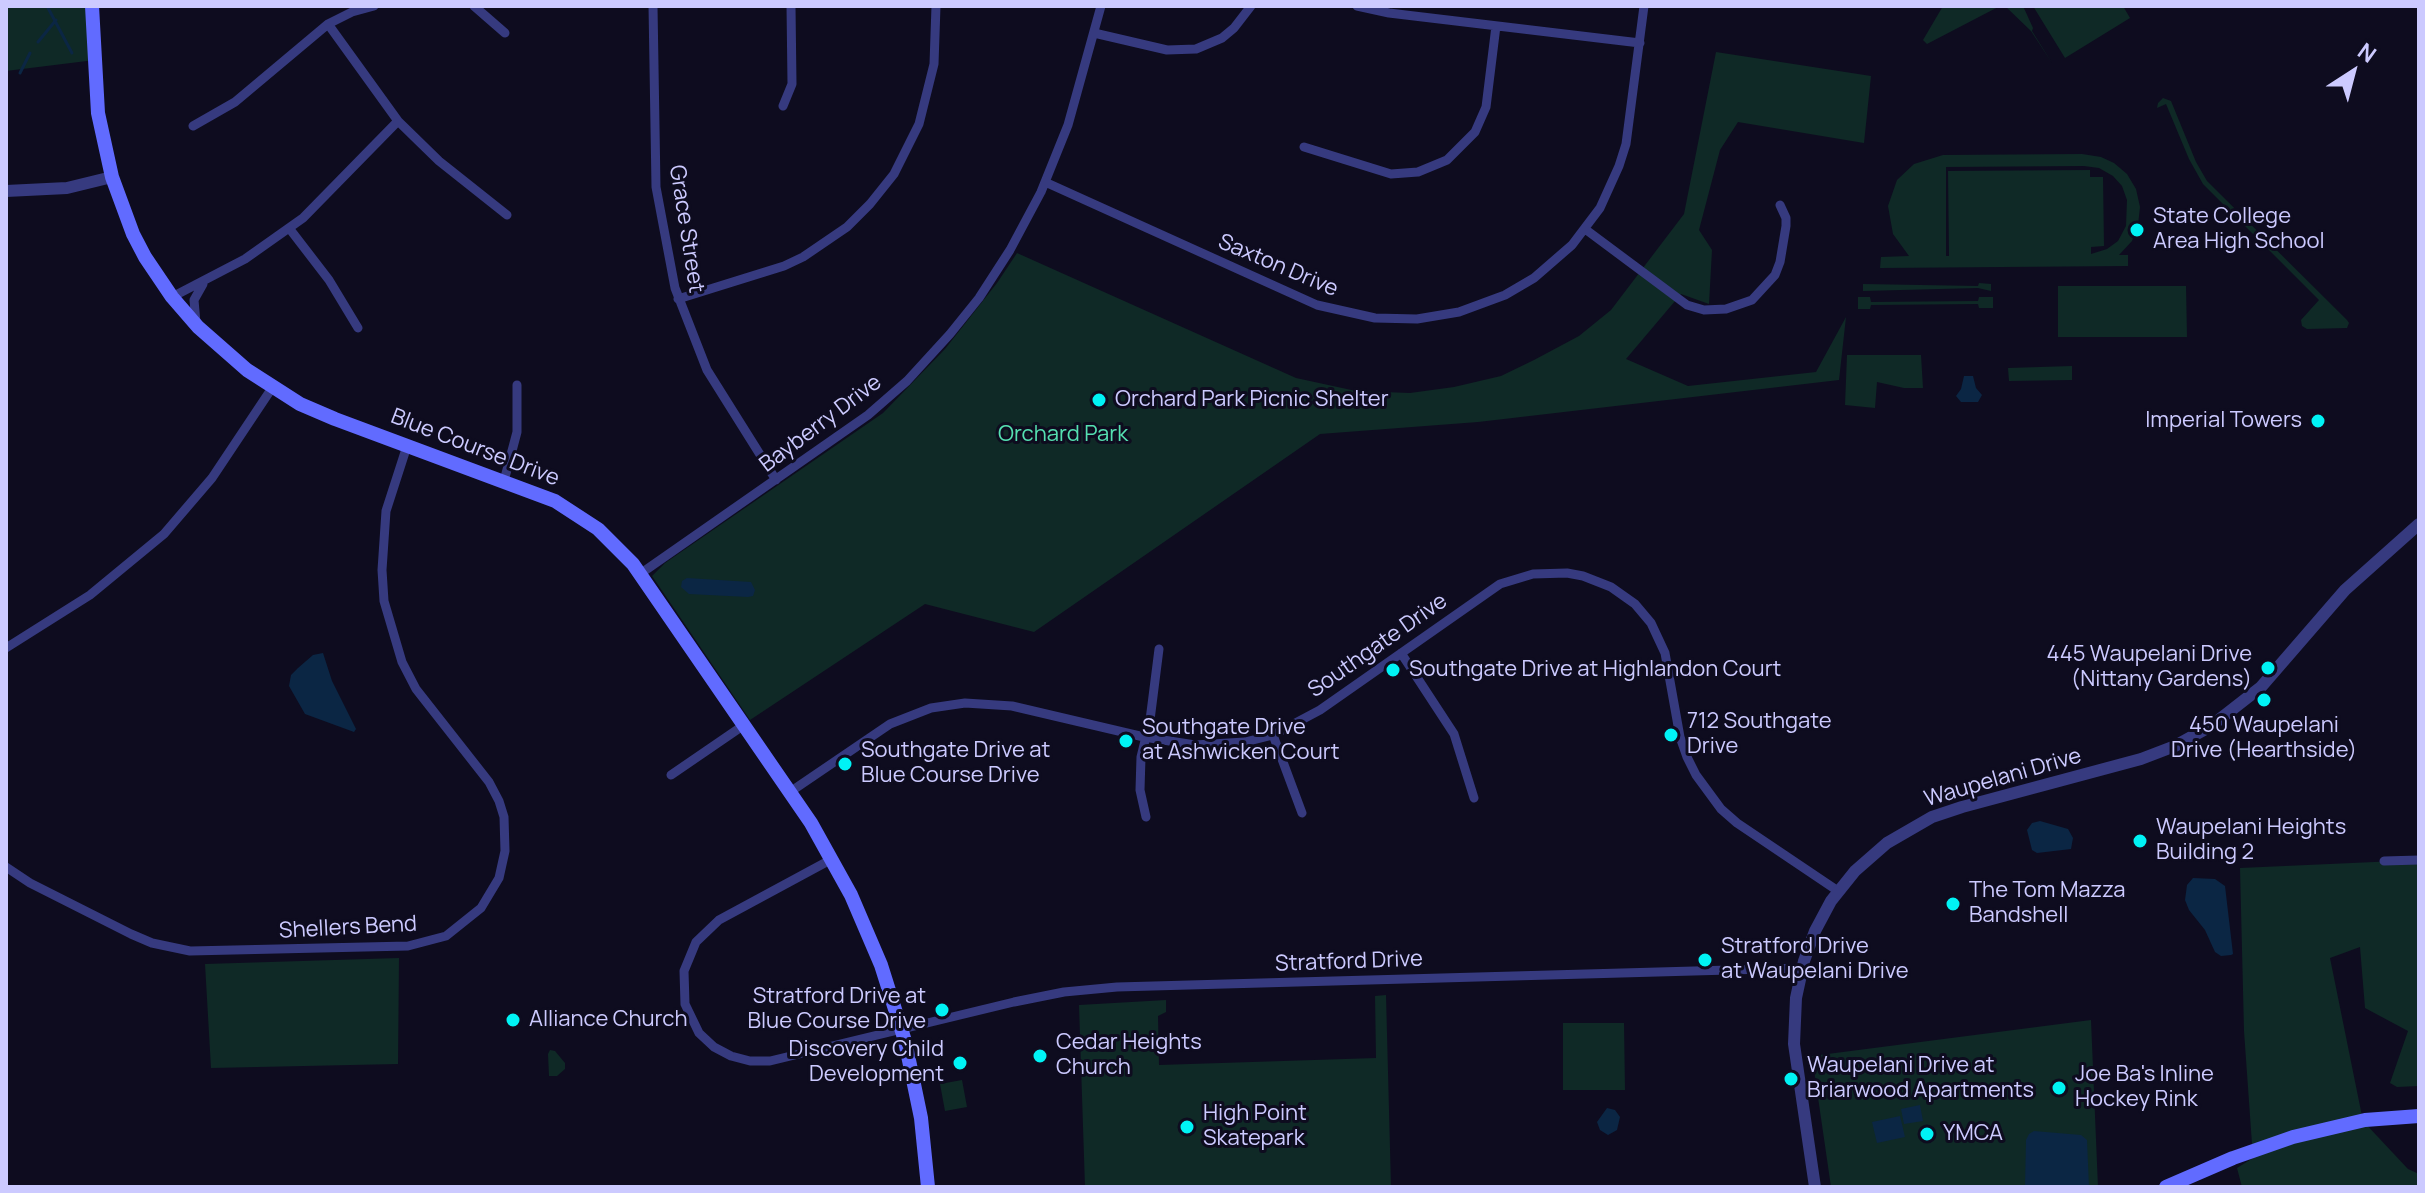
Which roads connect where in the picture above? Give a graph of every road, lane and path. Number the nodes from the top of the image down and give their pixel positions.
1 (92, 6) edge
2 (374, 6) edge
3 (474, 6) edge
4 (653, 6) edge
5 (791, 6) edge
6 (936, 6) edge
7 (1101, 6) edge
8 (1251, 6) edge
9 (1357, 6) edge
10 (1644, 6) edge
11 (328, 24) junction
12 (1496, 26) junction
13 (505, 33) dead end
14 (1094, 33) junction
15 (1640, 43) junction
16 (783, 106) dead end
17 (398, 121) junction
18 (193, 126) dead end
19 (1304, 147) dead end
20 (112, 177) junction
21 (1045, 182) junction
22 (6, 191) edge
23 (1780, 205) dead end
24 (507, 215) dead end
25 (289, 228) junction
26 (1585, 229) junction
27 (205, 281) junction
28 (172, 297) junction
29 (678, 299) junction
30 (198, 327) junction
31 (358, 328) dead end
32 (517, 385) dead end
33 (272, 388) junction
34 (407, 446) junction
35 (776, 480) junction
36 (504, 481) junction
37 (2419, 524) edge
38 (640, 574) junction
39 (6, 648) edge
40 (1159, 649) dead end
41 (1401, 653) junction
42 (744, 725) junction
43 (1275, 734) junction
44 (1144, 737) junction
45 (671, 775) dead end
46 (790, 792) junction
47 (1474, 798) dead end
48 (1302, 813) dead end
49 (1146, 817) dead end
50 (832, 859) junction
51 (2419, 860) edge
52 (2384, 861) dead end
53 (6, 867) edge
54 (1838, 891) junction
55 (1802, 968) junction
56 (902, 1029) junction
57 (2419, 1116) edge
58 (928, 1187) edge
59 (1815, 1187) edge
60 (2166, 1187) edge

1 - 20 main road, Blue Course Drive
2 - 11 street
3 - 13 street
4 - 29 street, Grace Street
5 - 16 street
6 - 29 street
7 - 14 street, Bayberry Drive
8 - 14 street
9 - 12 street
10 - 15 street, Saxton Drive
11 - 17 street
11 - 18 street
12 - 15 street
12 - 19 street
14 - 21 street, Bayberry Drive
15 - 26 street, Saxton Drive
17 - 24 street
17 - 25 street
20 - 22 street
20 - 28 main road, Blue Course Drive
21 - 26 street, Saxton Drive
21 - 35 street, Bayberry Drive
23 - 26 street
25 - 27 street
25 - 31 street
27 - 28 street
27 - 30 street
28 - 30 main road, Blue Course Drive
29 - 35 street, Grace Street
30 - 33 main road, Blue Course Drive
32 - 36 street
33 - 34 main road, Blue Course Drive
33 - 39 street
34 - 36 main road, Blue Course Drive
34 - 53 street, Shellers Bend
35 - 38 street, Bayberry Drive
36 - 38 main road, Blue Course Drive
37 - 54 street, Waupelani Drive
38 - 42 main road, Blue Course Drive
40 - 44 street
41 - 43 street, Southgate Drive
41 - 47 street
41 - 54 street, Southgate Drive
42 - 45 street
42 - 46 main road, Blue Course Drive
43 - 44 street, Southgate Drive
43 - 48 street
44 - 46 street, Southgate Drive
44 - 49 street
46 - 50 main road, Blue Course Drive
50 - 56 main road, Blue Course Drive
50 - 56 street, Stratford Drive
51 - 52 street
54 - 55 street, Waupelani Drive
55 - 56 street, Stratford Drive
55 - 59 street, Waupelani Drive
56 - 58 main road, Blue Course Drive
57 - 60 main road

